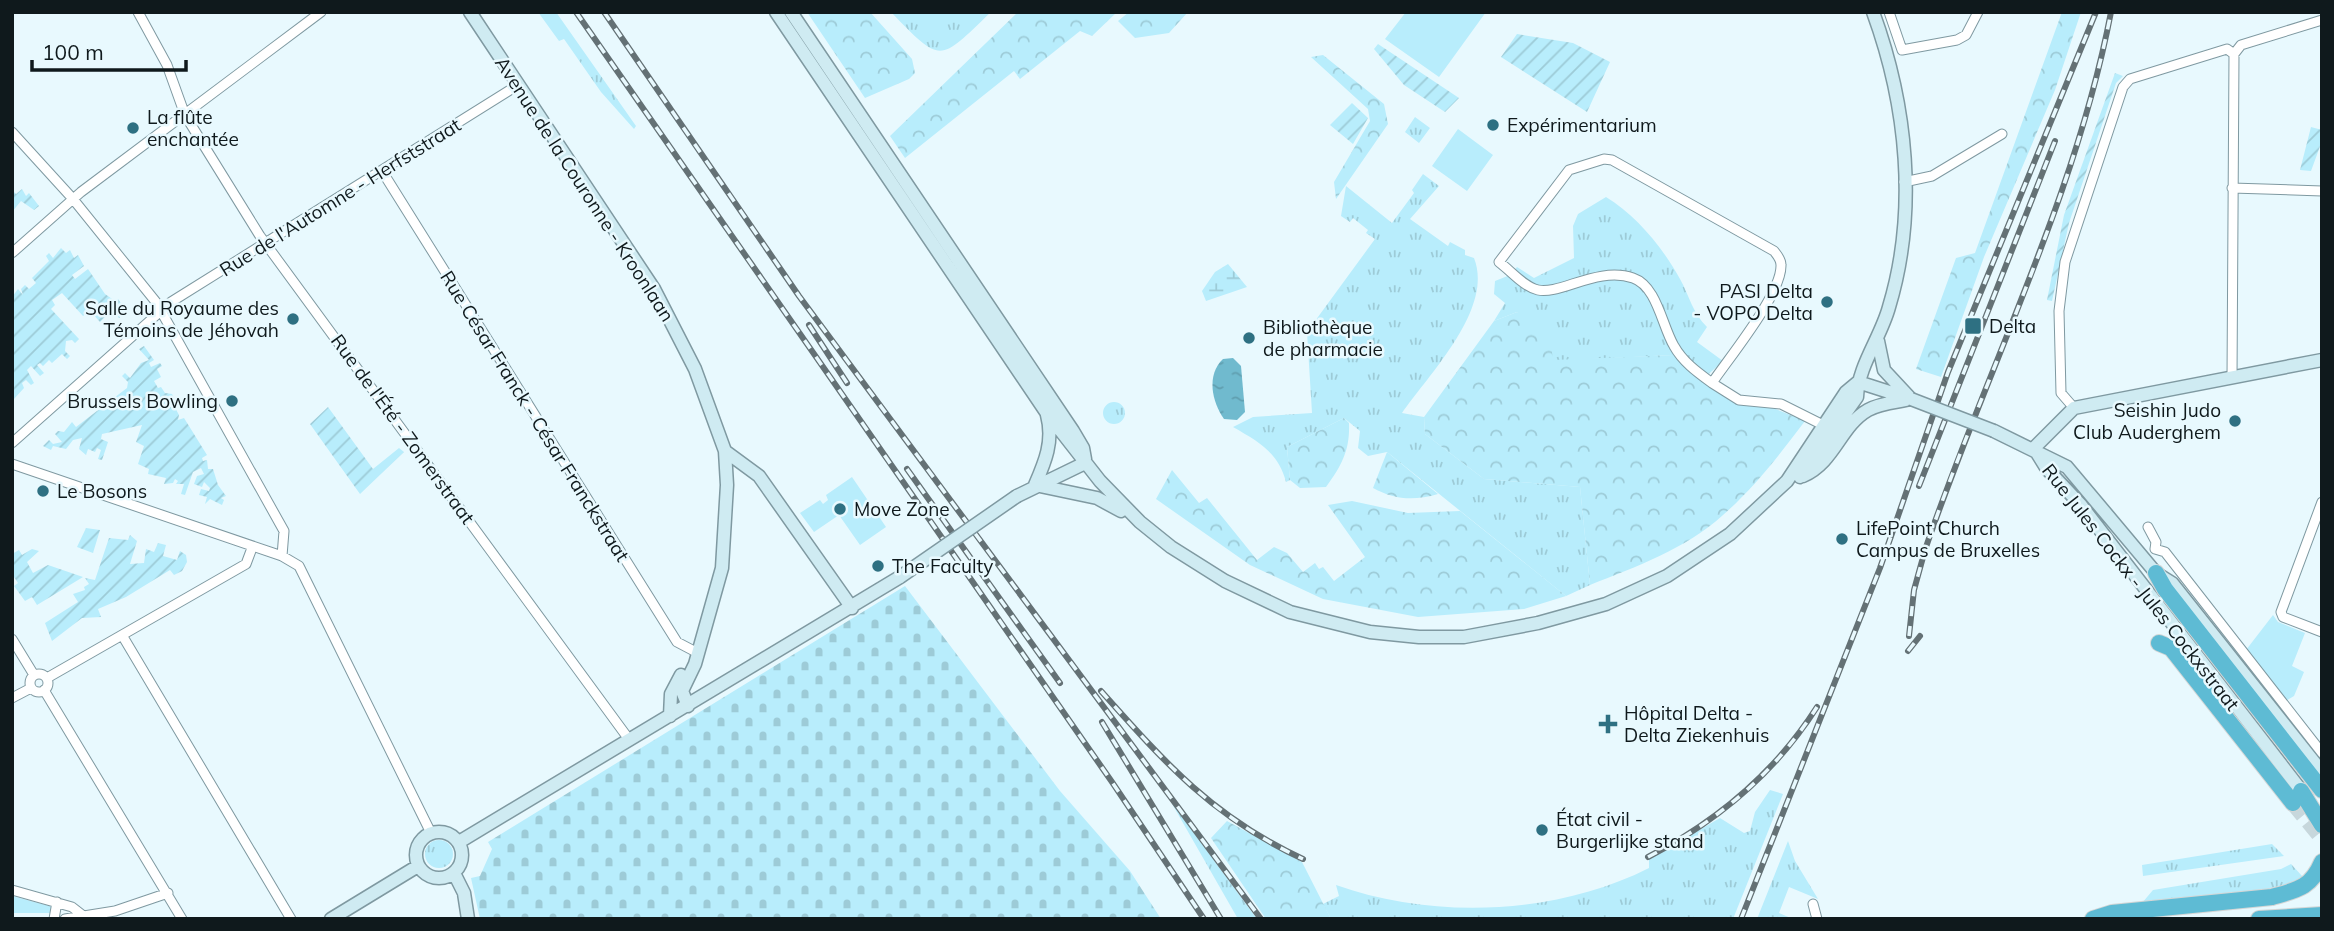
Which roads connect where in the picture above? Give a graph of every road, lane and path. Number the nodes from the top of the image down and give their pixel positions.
1 (138, 12) edge
2 (321, 12) edge
3 (470, 12) edge
4 (776, 12) edge
5 (790, 12) edge
6 (1873, 12) edge
7 (1889, 12) edge
8 (1978, 12) edge
9 (2322, 20) edge
10 (2234, 54) junction
11 (518, 85) junction
12 (185, 115) junction
13 (12, 132) edge
14 (2002, 134) dead end
15 (383, 171) junction
16 (1904, 182) junction
17 (2232, 188) junction
18 (2322, 191) edge
19 (73, 199) junction
20 (923, 218) junction
21 (266, 244) junction
22 (12, 253) edge
23 (161, 309) junction
24 (1878, 340) junction
25 (2320, 362) edge
26 (2232, 378) junction
27 (1857, 382) junction
28 (1712, 383) junction
29 (1911, 399) junction
30 (2074, 408) junction
31 (1046, 412) junction
32 (1829, 429) junction
33 (12, 443) edge
34 (2034, 448) junction
35 (725, 451) junction
36 (1085, 463) junction
37 (12, 464) edge
38 (1800, 477) junction
39 (1787, 481) junction
40 (1035, 485) junction
41 (2322, 502) edge
42 (1140, 522) junction
43 (2148, 527) dead end
44 (253, 548) junction
45 (2150, 553) junction
46 (282, 556) junction
47 (2156, 573) junction
48 (852, 608) junction
49 (2322, 632) edge
50 (122, 635) junction
51 (12, 639) edge
52 (2158, 643) dead end
53 (696, 652) junction
54 (34, 675) junction
55 (47, 678) junction
56 (31, 688) junction
57 (44, 690) junction
58 (12, 698) edge
59 (688, 706) junction
60 (670, 716) junction
61 (628, 738) junction
62 (2322, 753) edge
63 (2322, 772) edge
64 (2322, 790) edge
65 (2297, 797) junction
66 (2322, 814) edge
67 (2322, 825) edge
68 (431, 833) junction
69 (459, 842) junction
70 (2322, 862) edge
71 (418, 866) junction
72 (454, 873) junction
73 (2318, 881) edge
74 (12, 890) edge
75 (168, 893) junction
76 (57, 902) junction
77 (1813, 904) dead end
78 (81, 914) junction
79 (2322, 915) edge
80 (2119, 916) edge
81 (54, 919) edge
82 (65, 919) edge
83 (182, 919) edge
84 (291, 919) edge
85 (331, 919) edge
86 (468, 919) edge
87 (1816, 919) edge
88 (2092, 919) edge
89 (2259, 919) edge

1 - 12 street, Rue de l'Été - Zomerstraat
2 - 12 street
3 - 11 main road, Avenue de la Couronne - Kroonlaan
4 - 20 main road
5 - 20 main road
6 - 16 main road
7 - 8 street
9 - 10 street
10 - 17 street
10 - 30 street
11 - 15 street, Rue de l'Automne - Herfststraat
11 - 35 main road, Avenue de la Couronne - Kroonlaan
12 - 19 street
12 - 21 street, Rue de l'Été - Zomerstraat
13 - 19 street
14 - 16 street
15 - 21 street, Rue de l'Automne - Herfststraat
15 - 53 street, Rue César Franck - César Franckstraat
16 - 24 main road
17 - 18 street
17 - 26 street
19 - 22 street
19 - 23 street
20 - 31 main road
20 - 36 main road
21 - 23 street, Rue de l'Automne - Herfststraat
21 - 61 street, Rue de l'Été - Zomerstraat
23 - 33 street, Rue de l'Automne - Herfststraat
23 - 46 street
24 - 27 main road
24 - 29 main road
25 - 26 main road
26 - 30 main road
27 - 29 main road
27 - 32 main road
28 - 28 street
28 - 32 street
29 - 34 main road, bridge
29 - 38 main road
30 - 34 main road
31 - 36 main road
31 - 40 main road
32 - 38 main road
32 - 39 main road
34 - 45 main road, Rue Jules Cockx - Jules Cockxstraat
34 - 65 main road, Rue Jules Cockx - Jules Cockxstraat
35 - 48 main road
35 - 53 main road, Avenue de la Couronne - Kroonlaan
36 - 40 main road
36 - 42 main road
37 - 44 street
38 - 39 main road
39 - 42 main road
40 - 42 main road
40 - 48 main road, bridge
41 - 49 street
43 - 45 street, Rue Jules Cockx - Jules Cockxstraat
44 - 46 street
44 - 50 street
45 - 47 main road, Rue Jules Cockx - Jules Cockxstraat
45 - 62 street, Rue Jules Cockx - Jules Cockxstraat
46 - 68 street
47 - 63 main road, Rue Jules Cockx - Jules Cockxstraat
47 - 64 highway
48 - 59 main road
50 - 55 street
50 - 84 street
51 - 54 street
52 - 65 highway
53 - 59 main road, Avenue de la Couronne - Kroonlaan
53 - 60 main road, Avenue de la Couronne - Kroonlaan
54 - 55 street
54 - 56 street
55 - 57 street
56 - 57 street
56 - 58 street
57 - 75 street
59 - 60 main road
60 - 61 main road
61 - 69 main road
65 - 66 main road, Rue Jules Cockx - Jules Cockxstraat
65 - 67 highway
68 - 69 main road
68 - 71 main road
69 - 72 main road
70 - 73 highway
71 - 72 main road
71 - 85 main road
72 - 86 main road
73 - 80 highway
74 - 76 street
75 - 78 street
75 - 83 street
76 - 78 street
76 - 81 street
77 - 87 street
78 - 82 street
79 - 89 highway
80 - 88 highway

